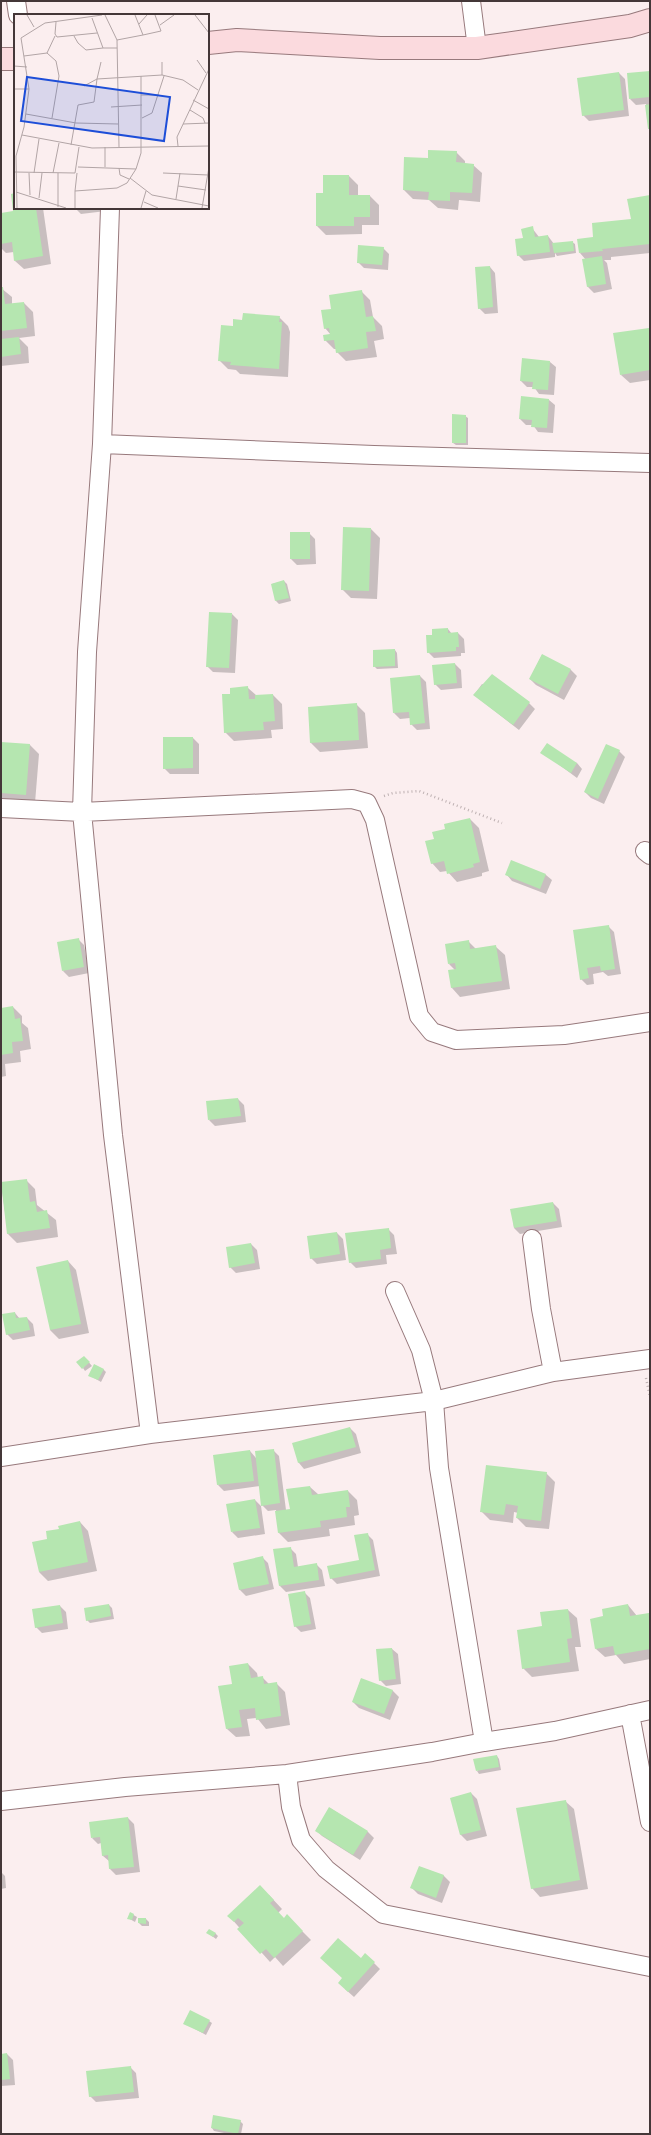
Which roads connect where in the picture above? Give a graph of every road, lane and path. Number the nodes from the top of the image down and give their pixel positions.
1 (16, 1) edge
2 (471, 1) edge
3 (18, 14) edge
4 (650, 20) edge
5 (209, 43) edge
6 (477, 48) junction
7 (1, 59) edge
8 (14, 59) edge
9 (110, 209) edge
10 (102, 444) junction
11 (650, 463) edge
12 (367, 803) junction
13 (1, 808) edge
14 (82, 812) junction
15 (502, 823) dead end
16 (650, 1022) edge
17 (532, 1239) dead end
18 (395, 1291) dead end
19 (650, 1359) edge
20 (553, 1372) junction
21 (434, 1401) junction
22 (150, 1434) junction
23 (1, 1457) edge
24 (650, 1710) edge
25 (630, 1714) junction
26 (484, 1742) junction
27 (287, 1774) junction
28 (1, 1801) edge
29 (650, 1822) edge
30 (650, 1967) edge

1 - 3 street
2 - 6 street
4 - 6 street
5 - 6 street
7 - 8 street
9 - 10 street
10 - 11 street
10 - 14 street
12 - 14 street
12 - 15 path
12 - 16 street
13 - 14 street
14 - 22 street
17 - 20 street
18 - 21 street
19 - 20 street
20 - 21 street
21 - 22 street
21 - 26 street
22 - 23 street
24 - 25 street
25 - 26 street
25 - 29 street
26 - 27 street
27 - 28 street
27 - 30 street

